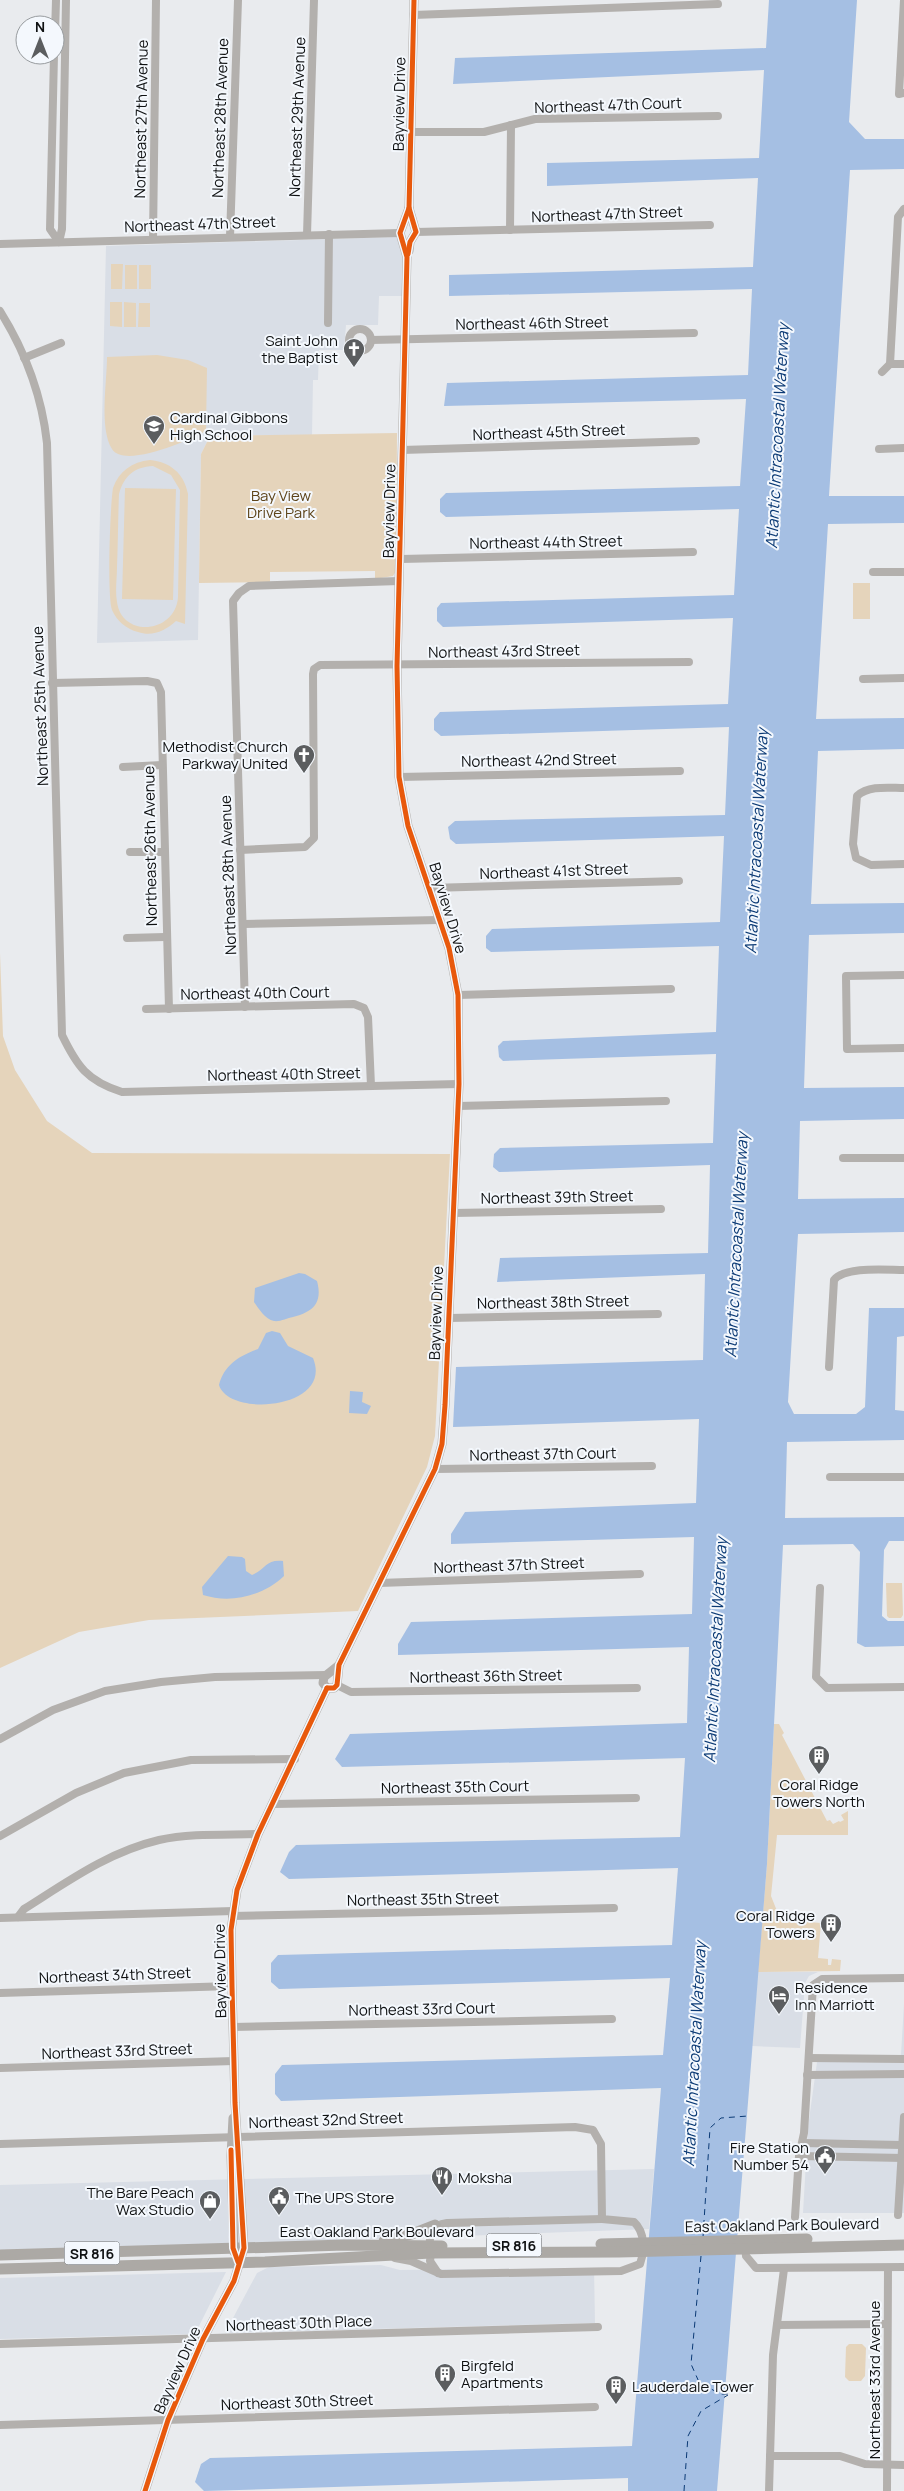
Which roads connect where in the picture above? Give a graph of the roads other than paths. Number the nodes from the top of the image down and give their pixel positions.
1 (56, 0) edge
2 (66, 0) edge
3 (156, 0) edge
4 (238, 0) edge
5 (314, 0) edge
6 (414, 0) edge
7 (904, 0) edge
8 (718, 4) dead end
9 (904, 11) edge
10 (56, 15) edge
11 (413, 15) junction
12 (54, 65) edge
13 (54, 83) junction
14 (65, 84) junction
15 (902, 94) edge
16 (718, 116) dead end
17 (511, 125) junction
18 (410, 132) junction
19 (904, 209) edge
20 (710, 225) dead end
21 (510, 230) junction
22 (408, 232) junction
23 (329, 234) junction
24 (307, 235) junction
25 (230, 237) junction
26 (152, 239) junction
27 (58, 242) junction
28 (0, 244) edge
29 (895, 292) junction
30 (904, 292) edge
31 (0, 311) edge
32 (328, 323) dead end
33 (694, 333) dead end
34 (405, 339) junction
35 (371, 340) dead end
36 (61, 343) dead end
37 (24, 358) junction
38 (890, 364) junction
39 (904, 364) edge
40 (882, 372) dead end
41 (696, 442) dead end
42 (904, 448) edge
43 (879, 449) dead end
44 (402, 450) junction
45 (693, 552) dead end
46 (400, 559) junction
47 (874, 572) dead end
48 (904, 572) edge
49 (399, 581) junction
50 (689, 662) dead end
51 (397, 666) junction
52 (904, 678) edge
53 (864, 679) dead end
54 (52, 683) junction
55 (162, 765) junction
56 (123, 767) dead end
57 (680, 771) dead end
58 (399, 778) junction
59 (904, 788) edge
60 (240, 850) junction
61 (130, 852) dead end
62 (164, 852) junction
63 (904, 864) edge
64 (679, 881) dead end
65 (430, 888) junction
66 (439, 920) junction
67 (244, 924) junction
68 (165, 937) junction
69 (127, 938) dead end
70 (904, 975) edge
71 (671, 989) dead end
72 (458, 995) junction
73 (245, 1007) junction
74 (169, 1008) junction
75 (146, 1009) dead end
76 (904, 1048) edge
77 (459, 1084) junction
78 (371, 1086) junction
79 (111, 1088) joint
80 (666, 1101) dead end
81 (458, 1106) junction
82 (843, 1158) dead end
83 (904, 1158) edge
84 (661, 1209) dead end
85 (453, 1213) junction
86 (904, 1270) edge
87 (658, 1314) dead end
88 (449, 1318) junction
89 (829, 1367) dead end
90 (652, 1466) dead end
91 (435, 1469) junction
92 (830, 1477) dead end
93 (904, 1477) edge
94 (640, 1574) dead end
95 (379, 1583) junction
96 (820, 1588) dead end
97 (330, 1680) junction
98 (904, 1687) edge
99 (637, 1688) dead end
100 (0, 1739) edge
101 (295, 1759) junction
102 (636, 1798) dead end
103 (274, 1804) junction
104 (258, 1834) junction
105 (0, 1836) edge
106 (614, 1908) dead end
107 (232, 1914) junction
108 (18, 1917) junction
109 (0, 1918) edge
110 (904, 1978) edge
111 (232, 1986) junction
112 (0, 1992) edge
113 (612, 2019) dead end
114 (233, 2027) junction
115 (809, 2058) junction
116 (904, 2059) edge
117 (234, 2061) junction
118 (0, 2068) edge
119 (904, 2074) edge
120 (807, 2075) junction
121 (904, 2117) edge
122 (235, 2136) junction
123 (903, 2140) edge
124 (803, 2142) junction
125 (0, 2144) edge
126 (799, 2156) junction
127 (903, 2158) edge
128 (898, 2215) dead end
129 (795, 2217) dead end
130 (602, 2220) junction
131 (435, 2225) junction
132 (904, 2238) edge
133 (746, 2241) dead end
134 (772, 2244) junction
135 (345, 2245) junction
136 (904, 2245) edge
137 (238, 2248) junction
138 (430, 2250) junction
139 (0, 2255) edge
140 (382, 2256) junction
141 (238, 2262) junction
142 (904, 2267) edge
143 (888, 2268) junction
144 (0, 2269) edge
145 (784, 2269) junction
146 (438, 2273) junction
147 (886, 2324) junction
148 (778, 2325) junction
149 (598, 2327) dead end
150 (203, 2339) junction
151 (0, 2344) edge
152 (595, 2408) dead end
153 (168, 2420) junction
154 (0, 2425) edge
155 (770, 2456) junction
156 (904, 2464) edge
157 (887, 2465) junction
158 (145, 2491) edge
159 (769, 2491) edge
160 (887, 2491) edge

1 - 10 street
2 - 14 street
3 - 26 street, Northeast 27th Avenue
4 - 25 street, Northeast 28th Avenue
5 - 24 street, Northeast 29th Avenue
6 - 11 street, Bayview Drive
7 - 9 street
8 - 11 street
9 - 15 street
11 - 18 street, Bayview Drive
12 - 13 street
13 - 14 street
13 - 27 street
14 - 27 street
16 - 17 street, Northeast 47th Court
17 - 18 street, Northeast 47th Court
17 - 21 street
18 - 22 street, Bayview Drive
19 - 29 street
20 - 21 street, Northeast 47th Street
21 - 22 street, Northeast 47th Street
22 - 23 street, Northeast 47th Street
22 - 34 street, Bayview Drive
23 - 24 street, Northeast 47th Street
23 - 32 street
24 - 25 street, Northeast 47th Street
25 - 26 street, Northeast 47th Street
26 - 27 street, Northeast 47th Street
27 - 28 street, Northeast 47th Street
29 - 30 street
29 - 38 street
31 - 37 street, Northeast 25th Avenue
33 - 34 street, Northeast 46th Street
34 - 35 street, Northeast 46th Street
34 - 44 street, Bayview Drive
36 - 37 street
37 - 54 street, Northeast 25th Avenue
38 - 39 street
38 - 40 street
41 - 44 street, Northeast 45th Street
42 - 43 street
44 - 46 street, Bayview Drive
45 - 46 street, Northeast 44th Street
46 - 49 street, Bayview Drive
47 - 48 street
49 - 51 street, Bayview Drive
49 - 60 street, Northeast 28th Avenue
50 - 51 street, Northeast 43rd Street
51 - 58 street, Bayview Drive
51 - 60 street, Northeast 43rd Street
52 - 53 street
54 - 55 street, Northeast 26th Avenue
54 - 79 street, Northeast 25th Avenue
55 - 56 street
55 - 62 street, Northeast 26th Avenue
57 - 58 street, Northeast 42nd Street
58 - 65 street, Bayview Drive
59 - 63 street
60 - 67 street, Northeast 28th Avenue
61 - 62 street
62 - 68 street, Northeast 26th Avenue
64 - 65 street, Northeast 41st Street
65 - 66 street, Bayview Drive
66 - 67 street
66 - 72 street, Bayview Drive
67 - 73 street, Northeast 28th Avenue
68 - 69 street
68 - 74 street, Northeast 26th Avenue
70 - 76 street
71 - 72 street
72 - 77 street, Bayview Drive
73 - 74 street, Northeast 40th Court
73 - 78 street, Northeast 40th Court
74 - 75 street, Northeast 40th Court
77 - 78 street, Northeast 40th Street
77 - 81 street, Bayview Drive
78 - 79 street, Northeast 40th Street
80 - 81 street
81 - 85 street, Bayview Drive
82 - 83 street
84 - 85 street, Northeast 39th Street
85 - 88 street, Bayview Drive
86 - 89 street
87 - 88 street, Northeast 38th Street
88 - 91 street, Bayview Drive
90 - 91 street, Northeast 37th Court
91 - 95 street, Bayview Drive
92 - 93 street
94 - 95 street, Northeast 37th Street
95 - 97 street, Bayview Drive
96 - 98 street
97 - 99 street, Northeast 36th Street
97 - 100 street, Northeast 36th Street
97 - 101 street, Bayview Drive
101 - 103 street, Bayview Drive
101 - 105 street
102 - 103 street, Northeast 35th Court
103 - 104 street, Bayview Drive
104 - 107 street, Bayview Drive
104 - 108 street
106 - 107 street, Northeast 35th Street
107 - 108 street, Northeast 35th Street
107 - 111 street, Bayview Drive
108 - 109 street, Northeast 35th Street
110 - 115 street
111 - 112 street, Northeast 34th Street
111 - 114 street, Bayview Drive
113 - 114 street, Northeast 33rd Court
114 - 117 street, Bayview Drive
115 - 116 street
115 - 120 street
117 - 118 street, Northeast 33rd Street
117 - 122 street, Bayview Drive
119 - 120 street
120 - 124 street
121 - 123 street
122 - 125 street, Northeast 32nd Street
122 - 130 street, Northeast 32nd Street
122 - 137 street, Bayview Drive
123 - 124 street
123 - 127 street
124 - 126 street
126 - 127 street
126 - 129 street
127 - 128 street
130 - 131 street
130 - 146 street
131 - 135 main road
131 - 138 street
132 - 134 main road, East Oakland Park Boulevard / SR 816
133 - 145 street, East Oakland Park Boulevard
134 - 136 main road, East Oakland Park Boulevard / SR 816
134 - 138 main road, East Oakland Park Boulevard / SR 816
135 - 137 main road, East Oakland Park Boulevard / SR 816
135 - 138 main road, East Oakland Park Boulevard / SR 816
137 - 139 main road, East Oakland Park Boulevard / SR 816
137 - 141 street, Bayview Drive
138 - 140 main road, East Oakland Park Boulevard / SR 816
138 - 146 street
140 - 141 main road, East Oakland Park Boulevard / SR 816
140 - 146 street
141 - 144 main road, East Oakland Park Boulevard / SR 816
141 - 150 street, Bayview Drive
142 - 143 street, East Oakland Park Boulevard
143 - 145 street, East Oakland Park Boulevard
143 - 147 street, Northeast 33rd Avenue
145 - 148 street
147 - 148 street
147 - 157 street, Northeast 33rd Avenue
148 - 155 street
149 - 150 street, Northeast 30th Place
150 - 151 street, Northeast 30th Place
150 - 153 street, Bayview Drive
152 - 153 street, Northeast 30th Street
153 - 154 street, Northeast 30th Street
153 - 158 street, Bayview Drive
155 - 157 street
155 - 159 street
156 - 157 street
157 - 160 street, Northeast 33rd Avenue

